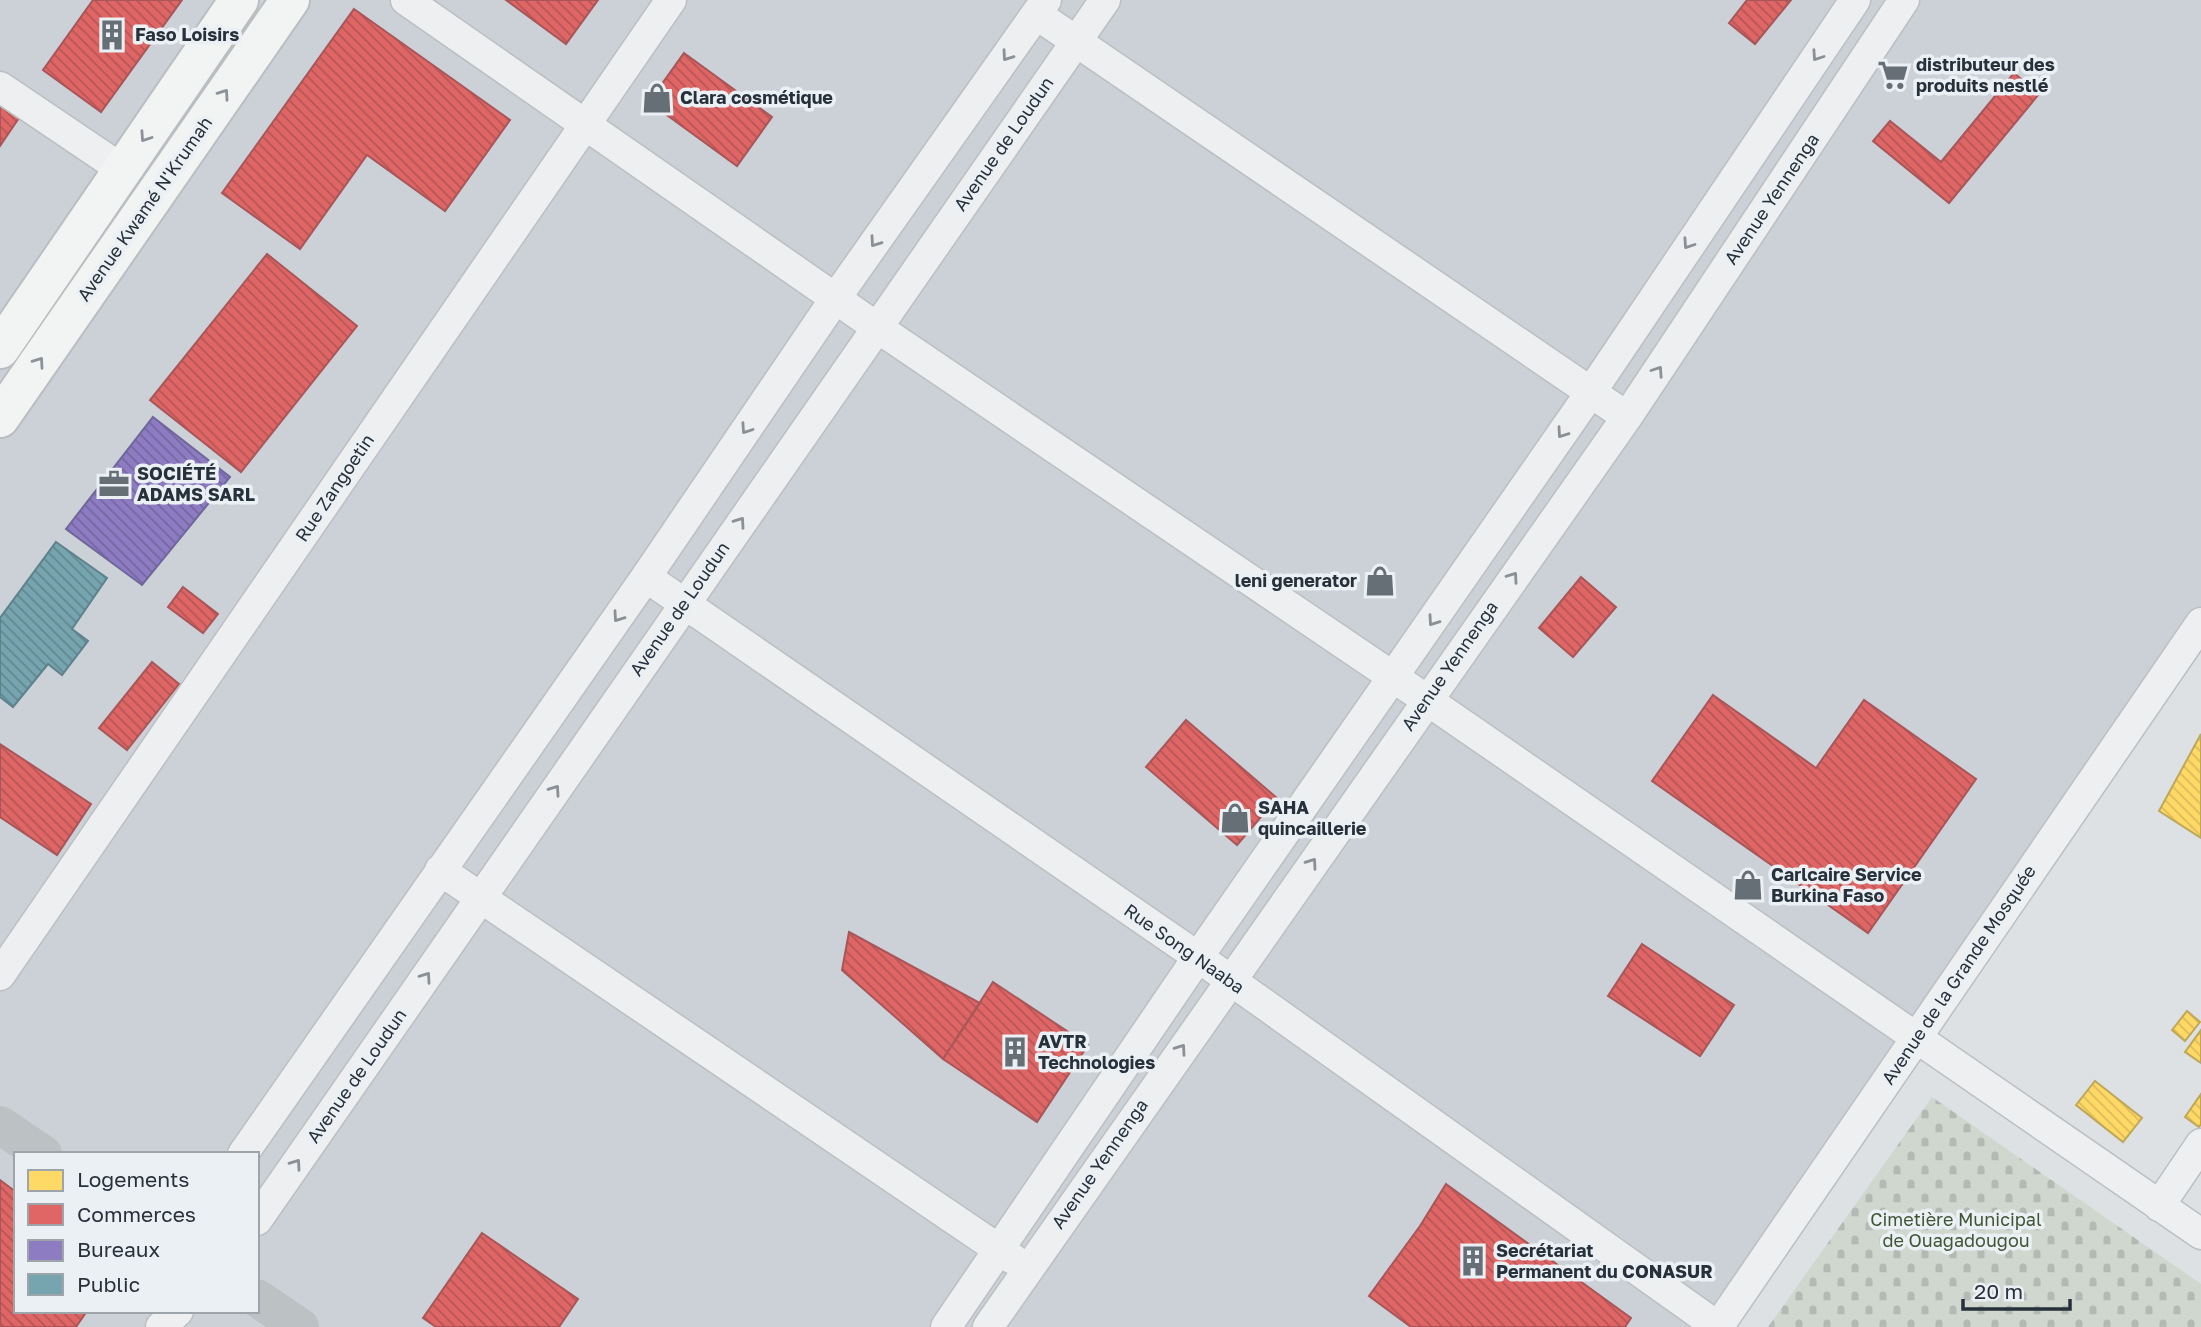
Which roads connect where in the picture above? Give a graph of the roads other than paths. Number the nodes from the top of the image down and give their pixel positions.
1 (239, 0) edge
2 (290, 0) edge
3 (406, 0) edge
4 (671, 0) edge
5 (1105, 0) edge
6 (1855, 0) edge
7 (1904, 0) edge
8 (1041, 7) edge
9 (1076, 42) junction
10 (0, 87) edge
11 (585, 124) junction
12 (123, 170) junction
13 (835, 299) junction
14 (875, 326) junction
15 (0, 349) edge
16 (1591, 392) junction
17 (1627, 417) junction
18 (0, 418) edge
19 (646, 577) junction
20 (684, 603) junction
21 (2201, 623) edge
22 (1393, 678) junction
23 (1427, 699) junction
24 (440, 870) junction
25 (480, 898) junction
26 (1198, 957) junction
27 (0, 975) edge
28 (1229, 980) junction
29 (1917, 1037) junction
30 (0, 1125) edge
31 (2201, 1144) edge
32 (40, 1152) edge
33 (244, 1152) edge
34 (2159, 1206) junction
35 (259, 1217) edge
36 (2201, 1234) edge
37 (999, 1249) junction
38 (1027, 1269) junction
39 (259, 1299) edge
40 (176, 1313) edge
41 (161, 1327) edge
42 (300, 1327) edge
43 (946, 1327) edge
44 (988, 1327) edge
45 (1718, 1327) edge

1 -> 12 main road
18 -> 2 main road, Avenue Kwamé N'Krumah
3 - 11 street
4 - 11 street, Rue Zangoetin
5 - 9 street, Avenue de Loudun
6 -> 16 street, Avenue Yennenga
17 -> 7 street, Avenue Yennenga
8 - 9 street
8 -> 13 street
9 - 14 street, Avenue de Loudun
9 - 16 street
10 - 12 street
11 - 13 street
11 - 27 street, Rue Zangoetin
12 - 15 main road
13 - 14 street
13 -> 19 street
20 -> 14 street, Avenue de Loudun
14 - 22 street
16 - 17 street
16 -> 22 street, Avenue Yennenga
23 -> 17 street, Avenue Yennenga
19 - 20 street, Rue Song Naaba
19 -> 24 street
25 -> 20 street, Avenue de Loudun
20 - 26 street, Rue Song Naaba
21 - 29 street, Avenue de la Grande Mosquée
22 - 23 street
22 - 26 street, Avenue Yennenga
28 -> 23 street, Avenue Yennenga
23 - 29 street
24 - 25 street
24 - 33 street
35 -> 25 street, Avenue de Loudun
25 - 37 street
26 - 28 street, Rue Song Naaba
26 - 37 street, Avenue Yennenga
38 -> 28 street, Avenue Yennenga
28 - 45 street, Rue Song Naaba
29 - 34 street
29 - 45 street, Avenue de la Grande Mosquée
30 - 32 main road
31 - 34 street
34 - 36 street
37 - 38 street
37 - 43 street, Avenue Yennenga
38 - 44 street, Avenue Yennenga
39 - 42 main road
40 - 41 street

